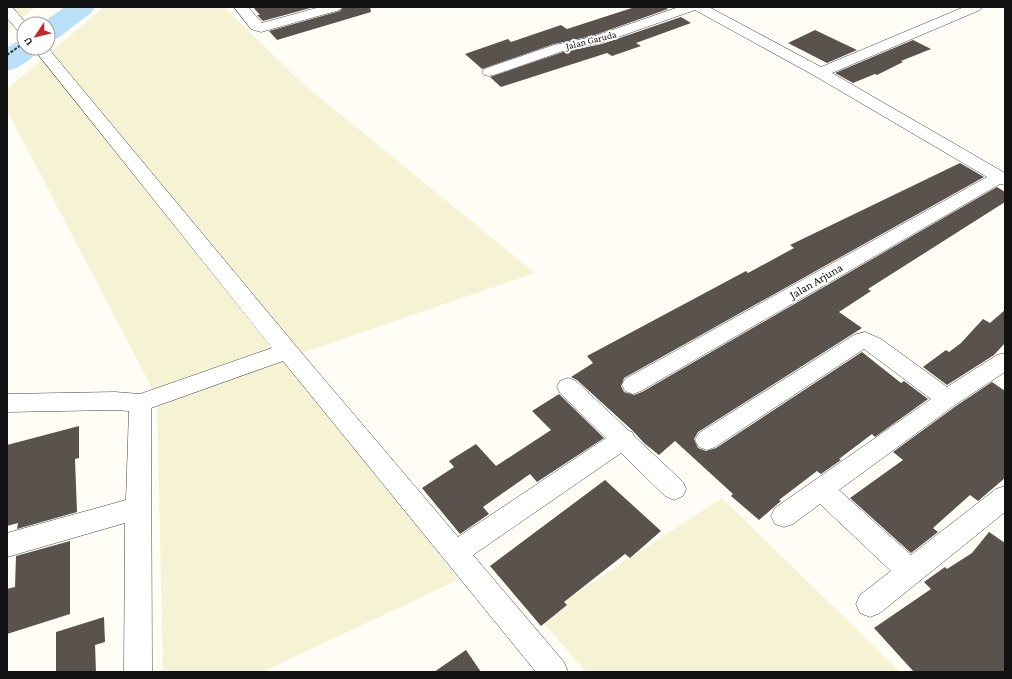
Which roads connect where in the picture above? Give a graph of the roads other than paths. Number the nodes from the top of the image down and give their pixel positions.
1 (241, 7) edge
2 (335, 7) edge
3 (692, 7) edge
4 (699, 7) edge
5 (975, 7) edge
6 (7, 9) edge
7 (16, 20) edge
8 (47, 56) edge
9 (489, 72) dead end
10 (820, 73) junction
11 (1002, 179) edge
12 (287, 352) junction
13 (1005, 361) edge
14 (633, 385) dead end
15 (568, 387) dead end
16 (947, 399) junction
17 (7, 403) edge
18 (140, 403) junction
19 (624, 439) junction
20 (707, 440) dead end
21 (674, 489) dead end
22 (821, 490) junction
23 (1005, 497) edge
24 (138, 508) junction
25 (784, 516) dead end
26 (7, 546) edge
27 (455, 553) junction
28 (912, 572) junction
29 (870, 604) dead end
30 (138, 672) edge
31 (554, 672) edge

1 - 2 street
3 - 9 street, Jalan Garuda
4 - 10 street
5 - 10 street
6 - 7 street
8 - 12 street
10 - 11 street
11 - 14 street, Jalan Arjuna
12 - 18 street
12 - 27 street
13 - 16 street
15 - 19 street
16 - 20 street
16 - 22 street
17 - 18 street
18 - 24 street
19 - 21 street
19 - 27 street
22 - 25 street
22 - 28 street
23 - 28 street
24 - 26 street
24 - 30 street
27 - 31 street
28 - 29 street

